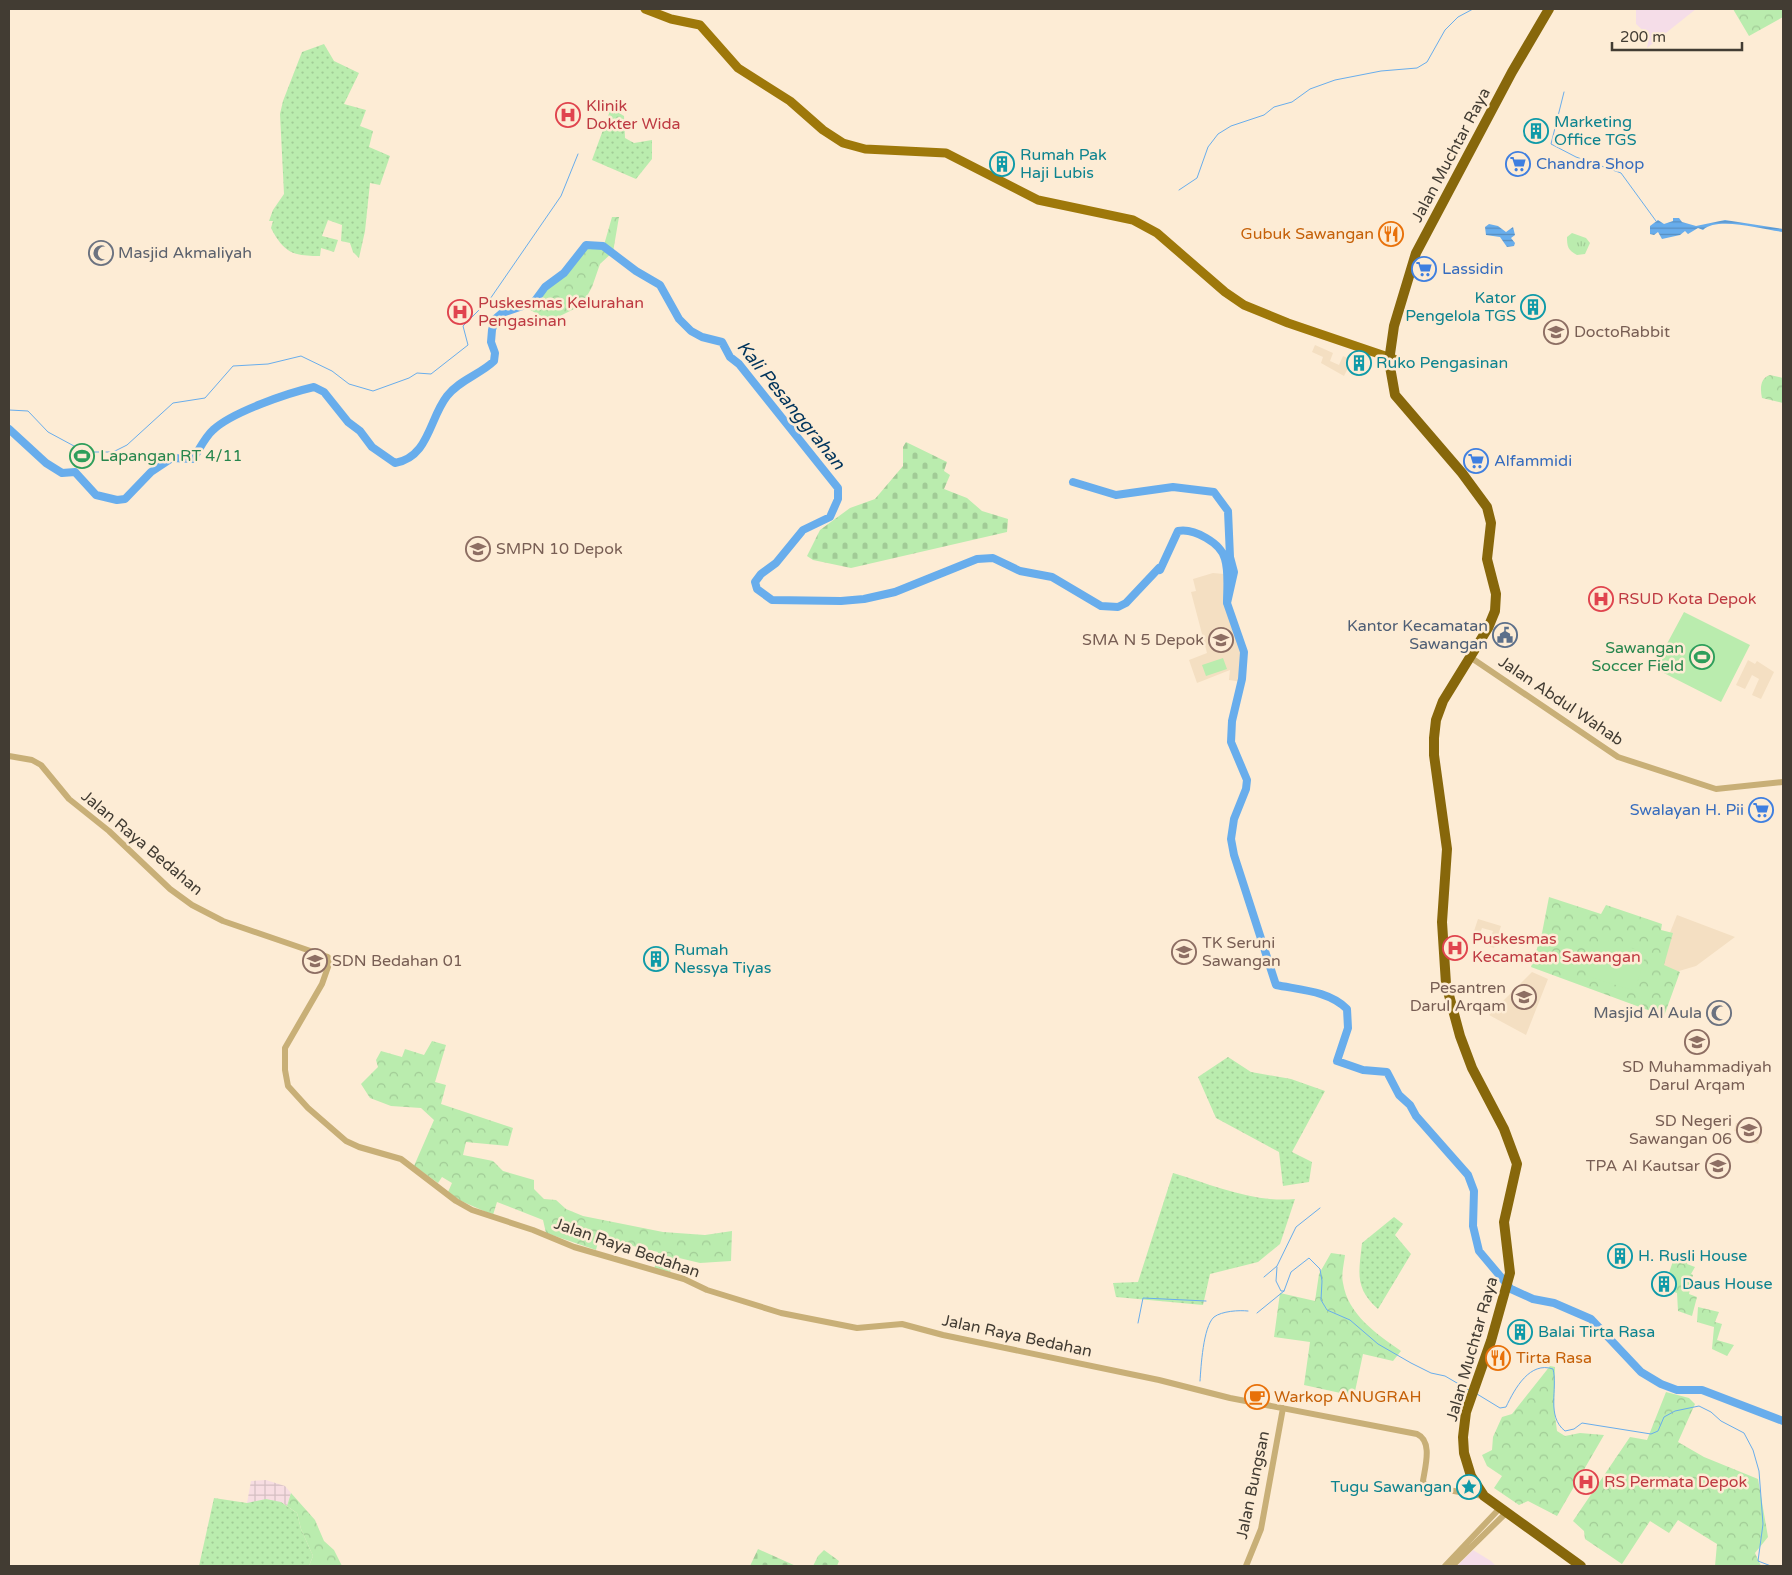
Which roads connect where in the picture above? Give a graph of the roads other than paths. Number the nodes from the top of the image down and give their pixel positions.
1 (645, 9) edge
2 (1549, 9) edge
3 (1392, 358) junction
4 (1470, 657) junction
5 (9, 756) edge
6 (1783, 782) edge
7 (1283, 1408) junction
8 (1471, 1476) junction
9 (1462, 1491) junction
10 (1484, 1496) junction
11 (1503, 1510) junction
12 (1476, 1538) junction
13 (1246, 1566) edge
14 (1445, 1566) edge
15 (1452, 1566) edge
16 (1581, 1566) edge

1 - 3 main road
2 - 3 highway, Jalan Muchtar Raya
3 - 4 highway, Jalan Muchtar Raya
4 - 6 street, Jalan Abdul Wahab
4 - 8 highway, Jalan Muchtar Raya
5 - 7 street, Jalan Raya Bedahan
7 - 9 street, Jalan Raya Bedahan
7 - 13 street, Jalan Bungsan
8 - 9 street
8 - 10 highway, Jalan Muchtar Raya
9 - 10 street, Jalan Raya Bedahan
10 - 11 highway, Jalan Muchtar Raya
11 - 12 street
11 - 16 highway, Jalan Muchtar Raya
12 - 14 street
12 - 15 street

